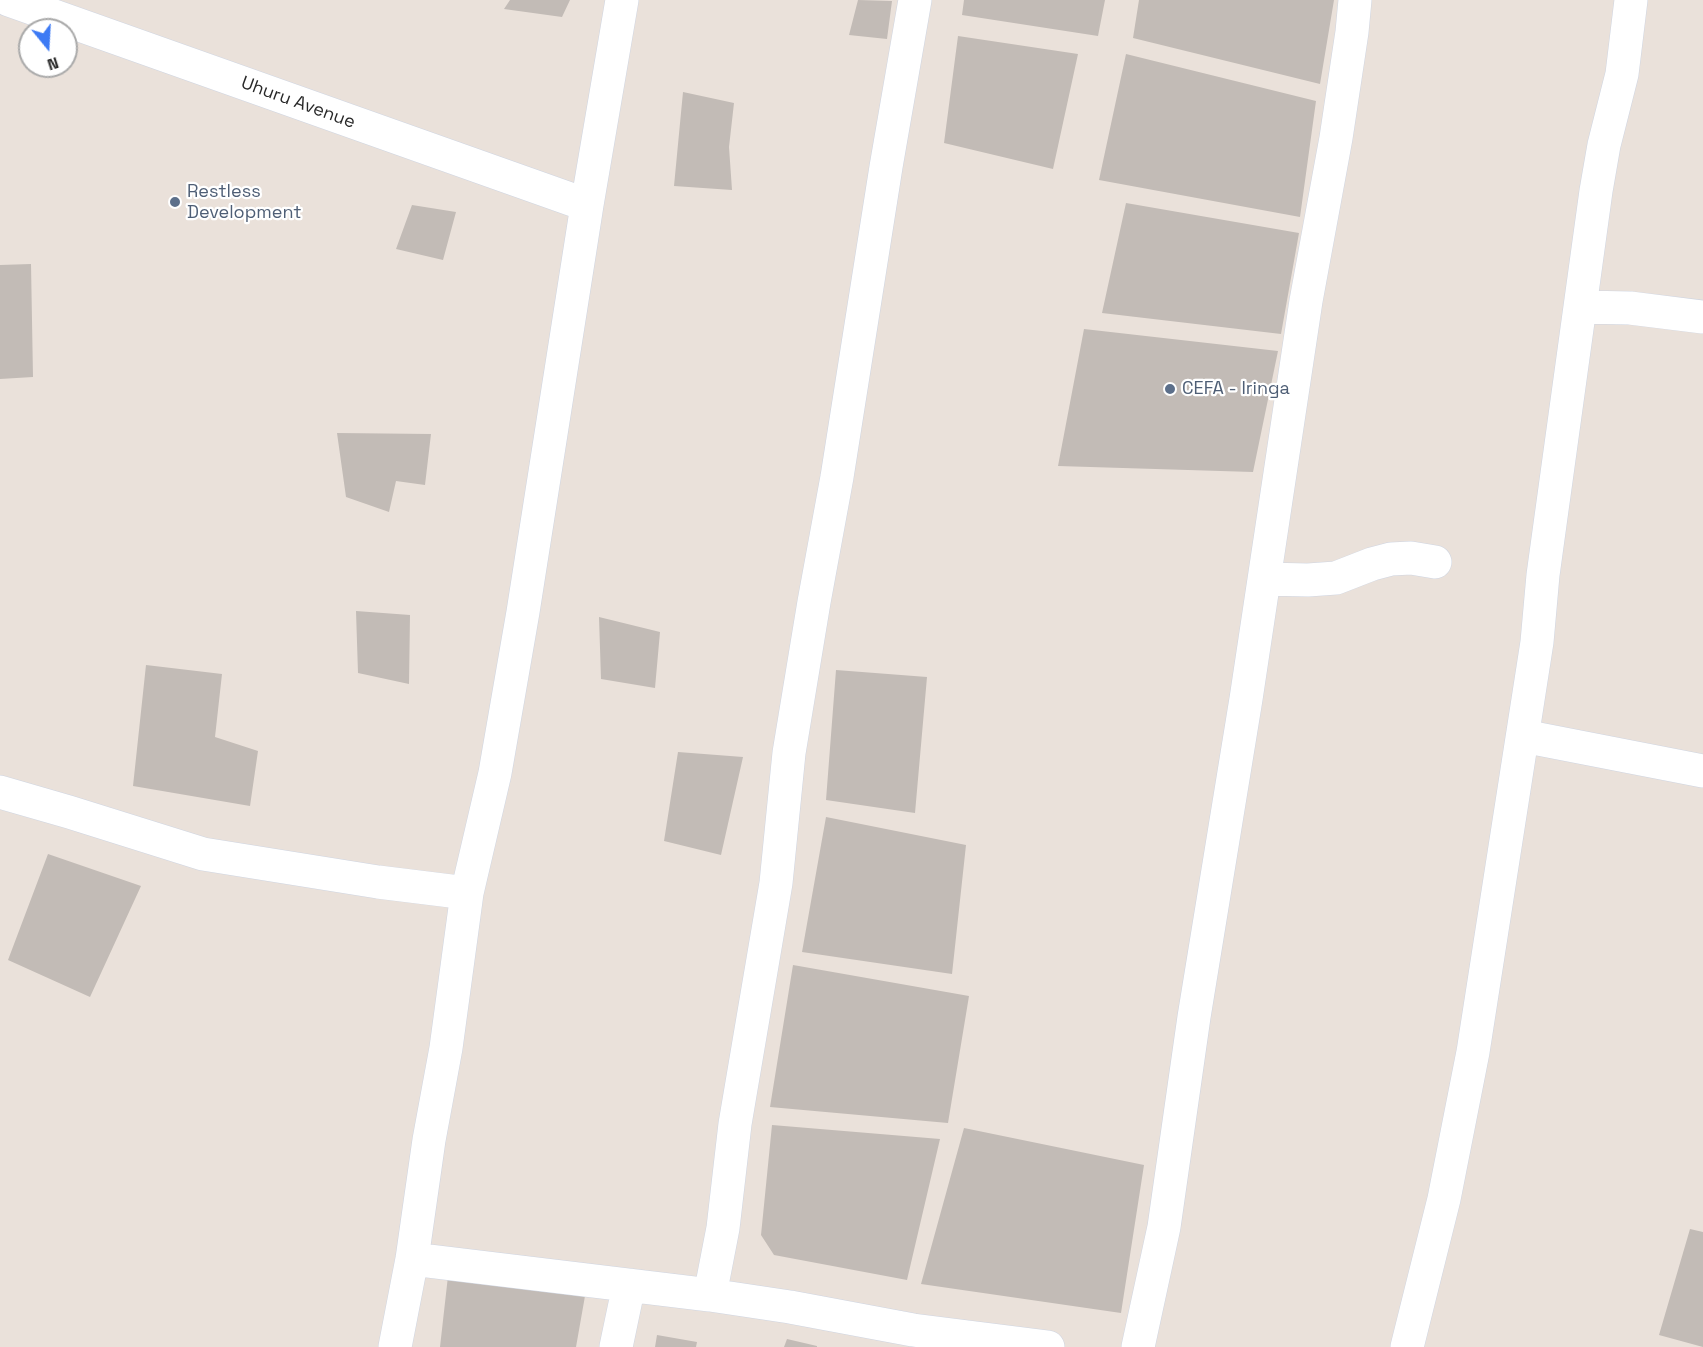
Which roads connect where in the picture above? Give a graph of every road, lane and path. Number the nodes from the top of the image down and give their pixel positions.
1 (9, 0) edge
2 (622, 0) edge
3 (915, 0) edge
4 (1355, 0) edge
5 (1631, 0) edge
6 (587, 205) junction
7 (1581, 307) junction
8 (1703, 317) edge
9 (1435, 562) dead end
10 (1264, 579) junction
11 (1523, 736) junction
12 (1703, 771) edge
13 (0, 792) edge
14 (467, 892) junction
15 (412, 1259) junction
16 (629, 1286) junction
17 (710, 1295) junction
18 (395, 1347) edge
19 (616, 1347) edge
20 (1048, 1347) edge
21 (1138, 1347) edge
22 (1407, 1347) edge

1 - 6 street, Uhuru Avenue
2 - 6 street
3 - 17 street
4 - 10 street
5 - 7 street
6 - 14 street
7 - 8 street
7 - 11 street
9 - 10 street
10 - 21 street
11 - 12 street
11 - 22 street
13 - 14 street
14 - 15 street
15 - 16 street
15 - 18 street
16 - 17 street
16 - 19 street
17 - 20 street

